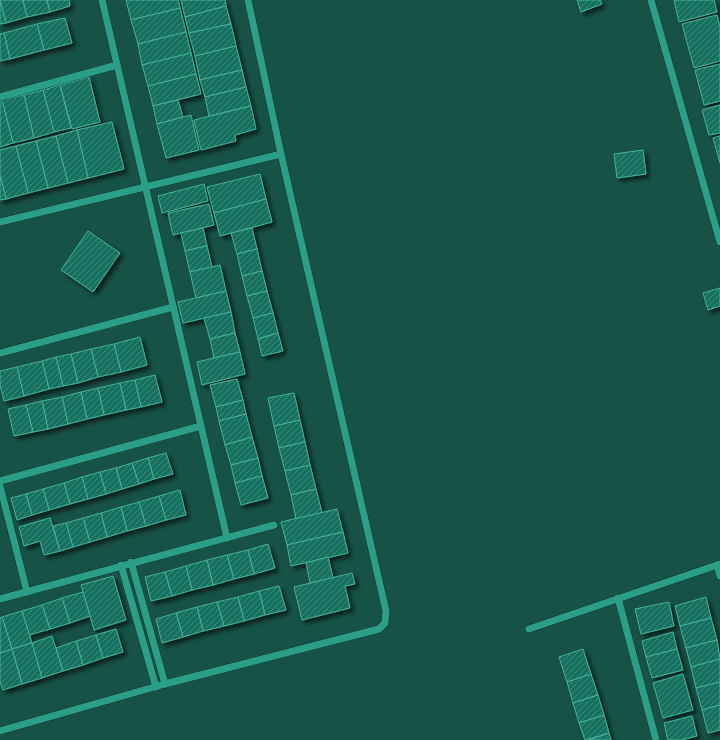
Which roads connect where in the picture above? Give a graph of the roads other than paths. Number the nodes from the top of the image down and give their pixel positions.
1 (102, 0) edge
2 (248, 0) edge
3 (651, 0) edge
4 (117, 65) junction
5 (0, 97) edge
6 (281, 154) junction
7 (145, 186) junction
8 (0, 222) edge
9 (720, 242) edge
10 (173, 307) junction
11 (0, 353) edge
12 (201, 426) junction
13 (0, 481) edge
14 (0, 486) edge
15 (274, 525) dead end
16 (227, 538) junction
17 (131, 562) junction
18 (718, 564) edge
19 (121, 565) junction
20 (720, 576) edge
21 (26, 592) junction
22 (618, 598) junction
23 (0, 599) edge
24 (529, 629) dead end
25 (165, 684) junction
26 (156, 687) junction
27 (0, 731) edge
28 (656, 740) edge

1 - 4 street
2 - 6 street
3 - 9 street
4 - 5 street
4 - 7 street
6 - 7 street
6 - 25 street
7 - 8 street
7 - 10 street
10 - 11 street
10 - 12 street
12 - 13 street
12 - 16 street
14 - 21 street
15 - 16 street
16 - 17 street
17 - 19 street
17 - 25 street
18 - 20 street
18 - 22 street
19 - 21 street
19 - 26 street
21 - 23 street
22 - 24 street
22 - 28 street
25 - 26 street
26 - 27 street

